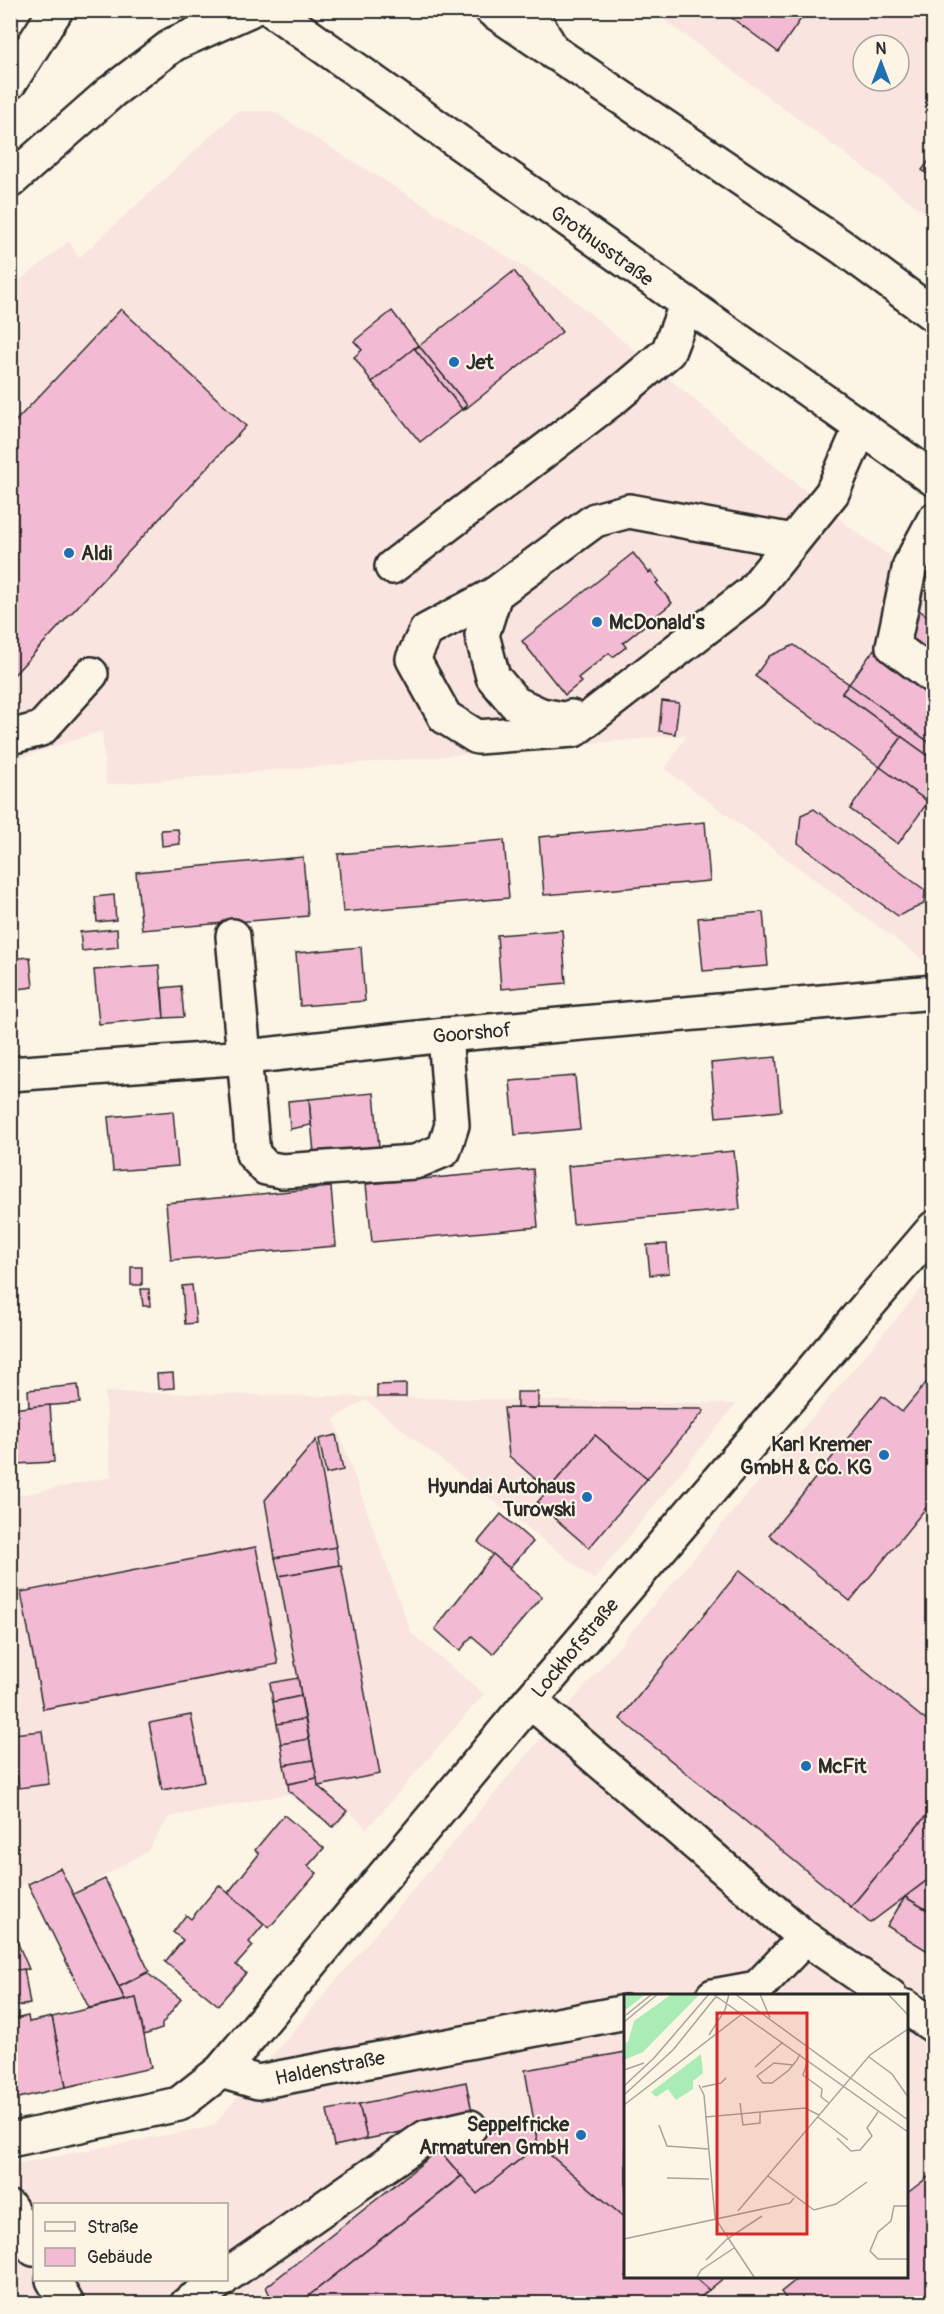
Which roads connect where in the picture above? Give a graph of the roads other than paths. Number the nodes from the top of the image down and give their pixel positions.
1 (56, 10) edge
2 (250, 10) edge
3 (272, 10) edge
4 (492, 10) edge
5 (529, 10) edge
6 (554, 53) junction
7 (10, 82) edge
8 (10, 181) edge
9 (686, 306) junction
10 (933, 315) edge
11 (861, 427) junction
12 (933, 479) edge
13 (933, 520) edge
14 (793, 541) junction
15 (392, 567) dead end
16 (495, 594) junction
17 (701, 634) junction
18 (91, 674) dead end
19 (933, 677) edge
20 (10, 736) edge
21 (233, 936) dead end
22 (933, 992) edge
23 (445, 1035) junction
24 (246, 1057) junction
25 (10, 1074) edge
26 (933, 1228) edge
27 (530, 1701) junction
28 (805, 1938) junction
29 (724, 1994) edge
30 (887, 1994) edge
31 (908, 2008) edge
32 (624, 2012) edge
33 (933, 2026) edge
34 (221, 2071) junction
35 (470, 2127) dead end
36 (10, 2140) edge
37 (10, 2208) edge
38 (33, 2247) edge
39 (228, 2275) edge
40 (54, 2281) edge
41 (221, 2281) edge
42 (67, 2304) edge
43 (187, 2304) edge

1 - 7 main road
2 - 8 main road
3 - 9 main road, Grothusstraße
4 - 6 main road
5 - 6 main road
6 - 10 main road
9 - 11 main road, Grothusstraße
9 - 15 main road
11 - 12 main road, Grothusstraße
11 - 14 main road
13 - 19 main road
14 - 16 main road
14 - 17 main road
16 - 17 main road
16 - 17 main road
18 - 20 main road
21 - 24 main road
22 - 23 main road, Goorshof
23 - 24 main road, Goorshof
23 - 24 main road
24 - 25 main road, Goorshof
26 - 27 main road, Lockhofstraße
27 - 28 main road
27 - 34 main road, Lockhofstraße
28 - 29 main road
28 - 30 main road
31 - 33 main road
32 - 34 main road, Haldenstraße
34 - 36 main road
35 - 39 main road
37 - 38 main road
40 - 42 main road
41 - 43 main road

